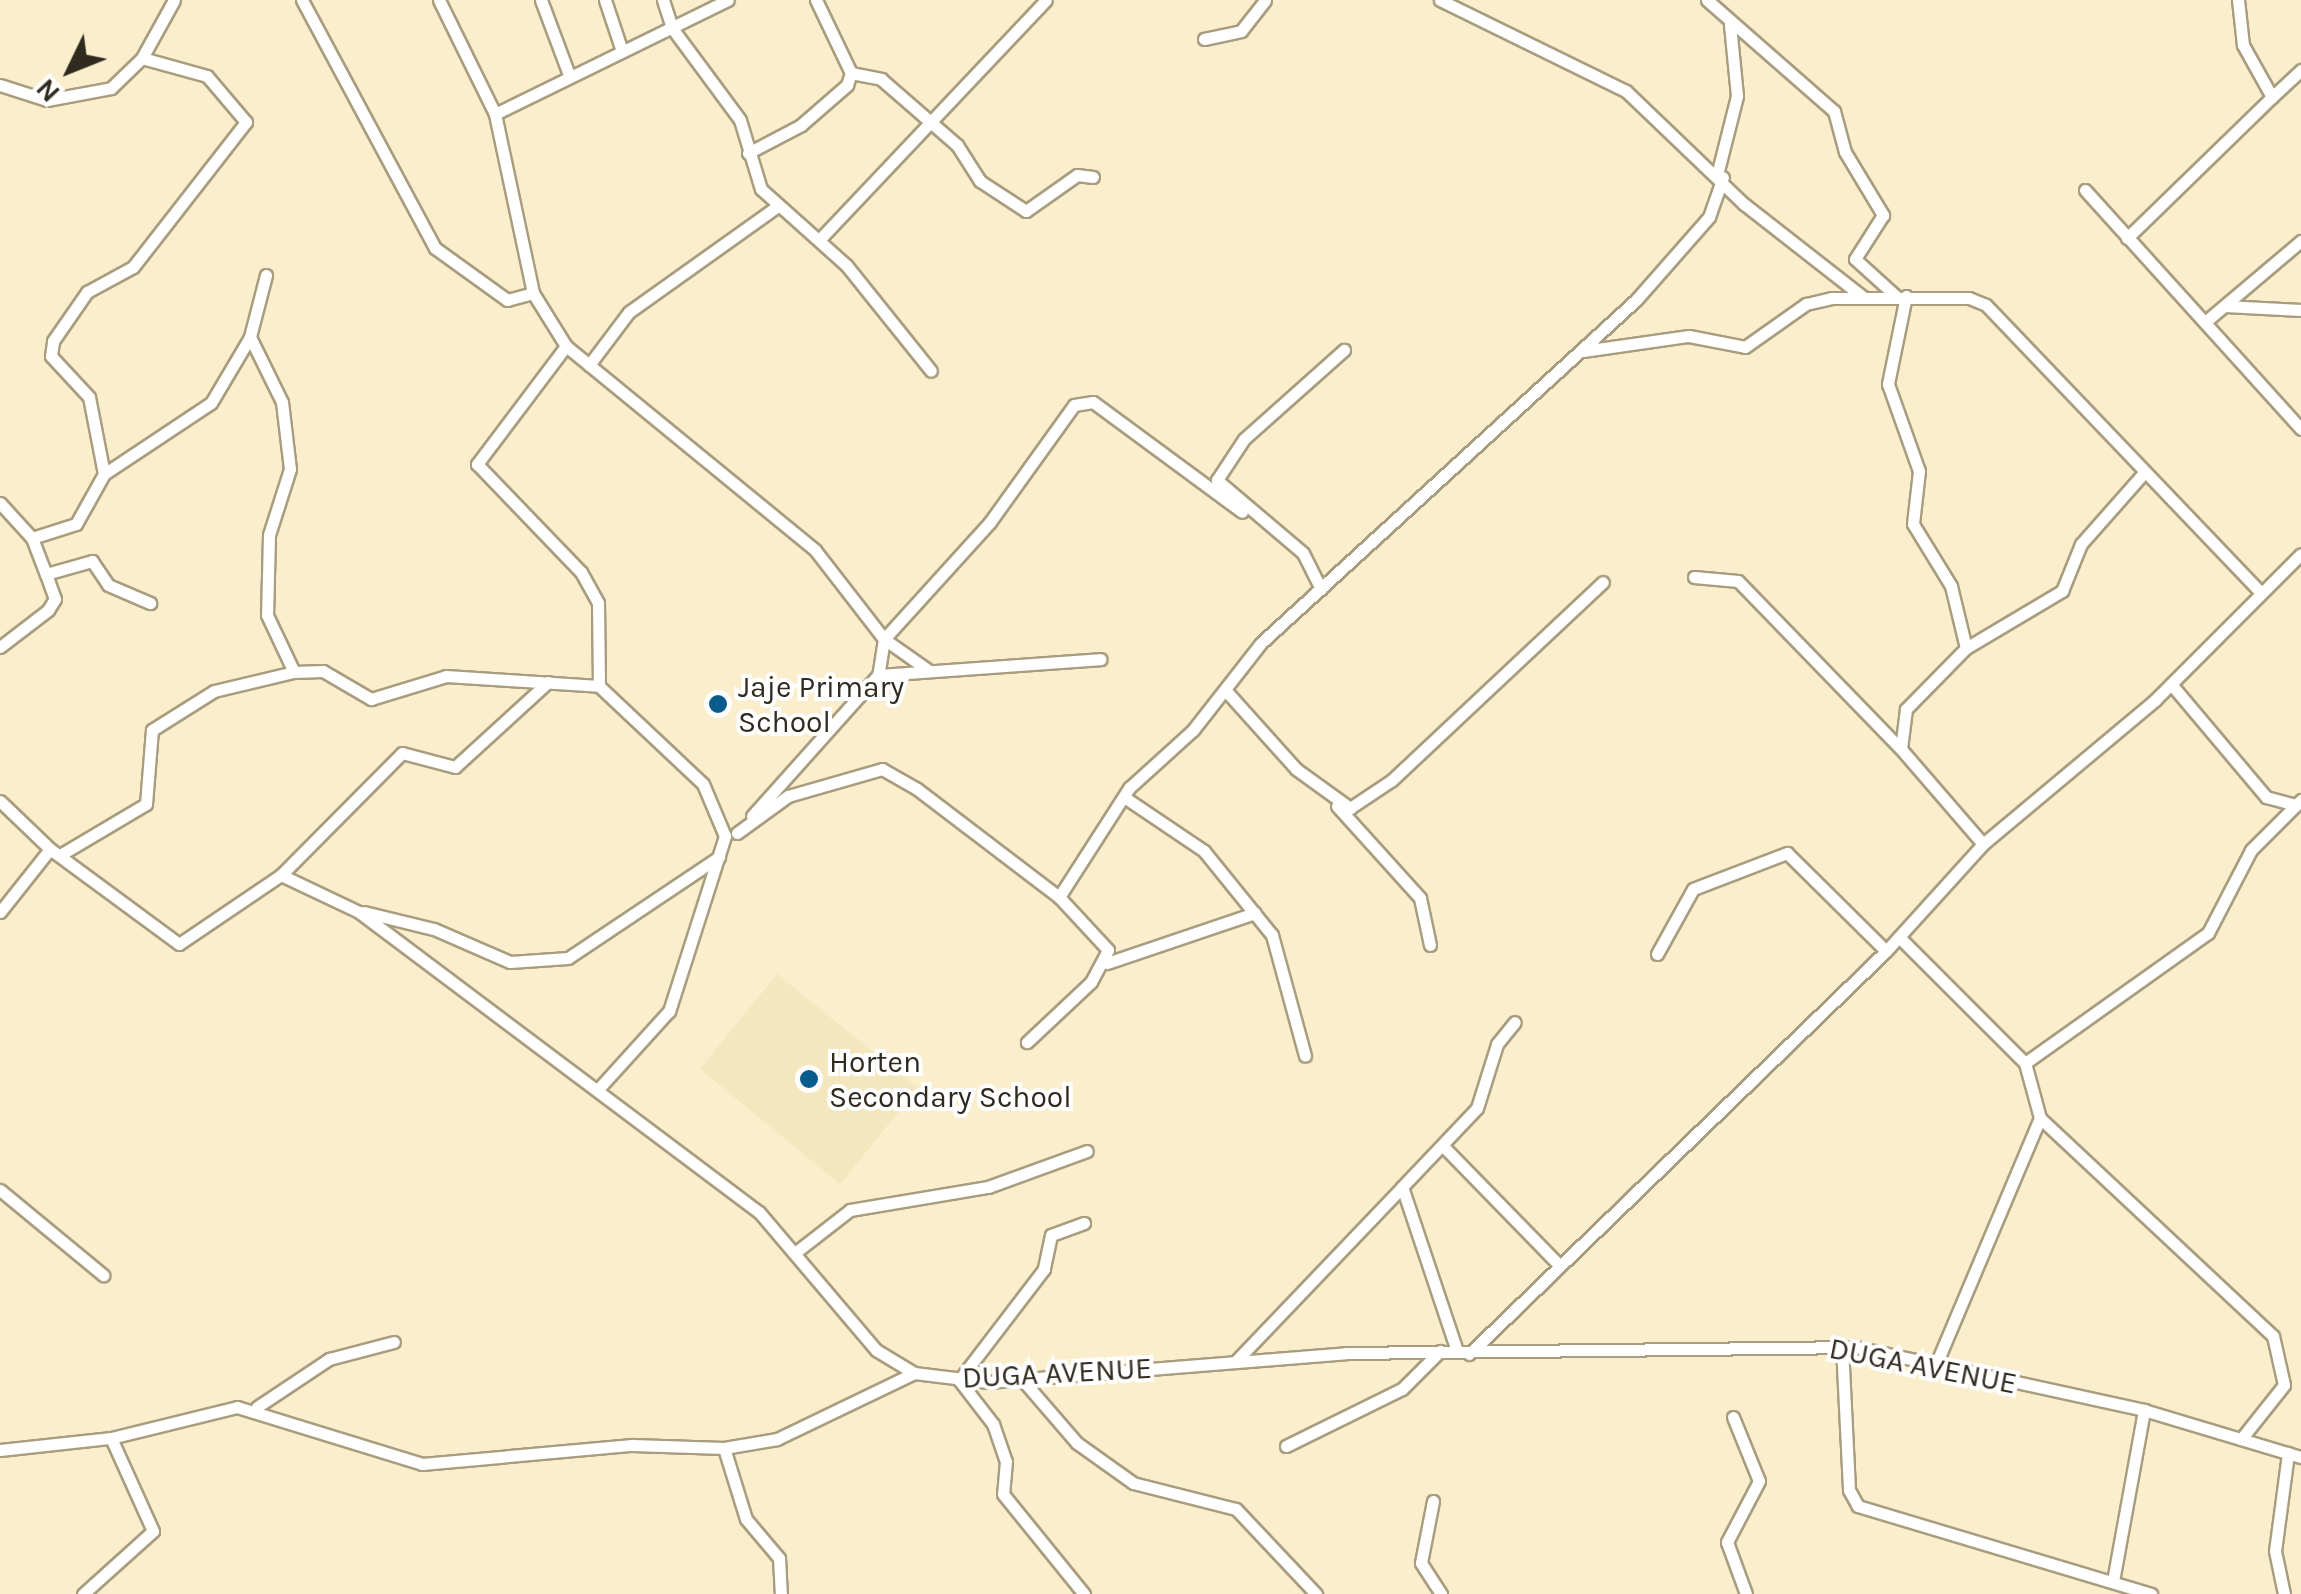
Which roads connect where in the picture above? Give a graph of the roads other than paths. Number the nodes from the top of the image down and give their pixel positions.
1 (174, 0) edge
2 (302, 0) edge
3 (439, 0) edge
4 (541, 0) edge
5 (605, 0) edge
6 (663, 0) edge
7 (728, 0) edge
8 (816, 0) edge
9 (1046, 0) edge
10 (1265, 0) edge
11 (1440, 0) edge
12 (1707, 0) edge
13 (2238, 0) edge
14 (1730, 24) junction
15 (672, 28) junction
16 (1204, 40) dead end
17 (622, 51) junction
18 (142, 58) junction
19 (2301, 70) edge
20 (851, 73) junction
21 (569, 75) junction
22 (0, 85) edge
23 (2272, 97) junction
24 (495, 114) junction
25 (929, 119) junction
26 (748, 152) junction
27 (1720, 174) junction
28 (1093, 178) dead end
29 (2085, 190) dead end
30 (779, 206) junction
31 (2127, 238) junction
32 (819, 240) junction
33 (2301, 240) edge
34 (266, 275) dead end
35 (533, 293) junction
36 (1864, 297) junction
37 (1901, 297) junction
38 (2225, 306) junction
39 (2301, 310) edge
40 (2205, 322) junction
41 (250, 337) junction
42 (566, 346) junction
43 (1344, 350) dead end
44 (1582, 350) junction
45 (589, 365) junction
46 (931, 371) dead end
47 (2301, 430) edge
48 (104, 474) junction
49 (2143, 474) junction
50 (0, 502) edge
51 (1242, 512) dead end
52 (32, 538) junction
53 (2301, 554) edge
54 (46, 574) junction
55 (1694, 577) dead end
56 (1603, 582) dead end
57 (1320, 589) junction
58 (2260, 592) junction
59 (150, 603) dead end
60 (884, 639) junction
61 (0, 647) edge
62 (1966, 648) junction
63 (1100, 658) dead end
64 (928, 670) junction
65 (294, 672) junction
66 (878, 675) junction
67 (548, 682) junction
68 (2171, 684) junction
69 (599, 686) junction
70 (1227, 692) junction
71 (1902, 749) junction
72 (1127, 799) junction
73 (0, 801) edge
74 (2298, 802) edge
75 (1337, 806) junction
76 (731, 834) junction
77 (1983, 844) junction
78 (54, 852) junction
79 (718, 857) junction
80 (281, 876) junction
81 (1059, 897) junction
82 (1, 910) edge
83 (359, 912) junction
84 (1254, 913) junction
85 (1899, 937) junction
86 (1430, 945) dead end
87 (1886, 950) junction
88 (1657, 954) dead end
89 (1107, 963) junction
90 (1514, 1022) dead end
91 (1027, 1042) dead end
92 (1306, 1056) dead end
93 (2025, 1063) junction
94 (601, 1086) junction
95 (2040, 1118) junction
96 (1443, 1146) junction
97 (1088, 1151) dead end
98 (1402, 1187) junction
99 (0, 1190) edge
100 (1084, 1223) dead end
101 (796, 1252) junction
102 (1559, 1265) junction
103 (103, 1275) dead end
104 (394, 1342) dead end
105 (1842, 1346) junction
106 (1440, 1351) junction
107 (1463, 1352) junction
108 (1235, 1362) junction
109 (1934, 1366) junction
110 (914, 1373) junction
111 (1020, 1378) junction
112 (959, 1380) junction
113 (257, 1407) junction
114 (2144, 1410) junction
115 (1733, 1417) dead end
116 (111, 1438) junction
117 (2241, 1440) junction
118 (1286, 1446) dead end
119 (724, 1448) junction
120 (0, 1450) edge
121 (2295, 1455) edge
122 (1433, 1502) dead end
123 (2113, 1581) junction
124 (83, 1594) edge
125 (782, 1594) edge
126 (1084, 1594) edge
127 (1316, 1594) edge
128 (1441, 1594) edge
129 (1746, 1594) edge
130 (2151, 1594) edge
131 (2284, 1594) edge

1 - 18 street
2 - 35 street
3 - 24 street
4 - 21 street
5 - 17 street
6 - 15 street
7 - 15 street
8 - 20 street
9 - 25 street
10 - 16 street
11 - 27 street
12 - 14 street
13 - 23 street
14 - 27 street
14 - 37 street
15 - 17 street
15 - 26 street
17 - 21 street
18 - 22 street
18 - 48 street
19 - 23 street
20 - 25 street
20 - 26 street
21 - 24 street
23 - 31 street
24 - 35 street
25 - 28 street
25 - 32 street
26 - 30 street
27 - 36 street
27 - 44 street
29 - 31 street
30 - 32 street
30 - 45 street
31 - 40 street
32 - 46 street
33 - 38 street
34 - 41 street
35 - 42 street
36 - 37 street
36 - 44 street
37 - 49 street
37 - 62 street
38 - 39 street
38 - 40 street
40 - 47 street
41 - 48 street
41 - 65 street
42 - 45 street
42 - 69 street
43 - 57 street
44 - 57 street
45 - 60 street
48 - 52 street
49 - 58 street
49 - 62 street
50 - 52 street
51 - 60 street
52 - 54 street
53 - 58 street
54 - 59 street
54 - 61 street
55 - 71 street
56 - 75 street
57 - 70 street
58 - 68 street
60 - 64 street
60 - 66 street
62 - 71 street
63 - 64 street
64 - 66 street
65 - 67 street
65 - 78 street
66 - 76 street
67 - 69 street
67 - 80 street
68 - 74 street
68 - 77 street
69 - 76 street
70 - 72 street
70 - 75 street
71 - 77 street
72 - 81 street
72 - 84 street
73 - 78 street
74 - 93 street
75 - 86 street
76 - 79 street
76 - 81 street
77 - 85 street
78 - 80 street
78 - 82 street
79 - 83 street
79 - 94 street
80 - 83 street, DUGA AVENUE
81 - 89 street
83 - 94 street, DUGA AVENUE
84 - 89 street
84 - 92 street
85 - 87 street
85 - 93 street
87 - 88 street
87 - 102 street
89 - 91 street
90 - 96 street
93 - 95 street
94 - 101 street, DUGA AVENUE
95 - 109 street
95 - 117 street
96 - 98 street
96 - 102 street
97 - 101 street
98 - 107 street
98 - 108 street
99 - 103 street
100 - 112 street
101 - 110 street, DUGA AVENUE
102 - 107 street
104 - 113 street
105 - 107 street, DUGA AVENUE
105 - 109 street, DUGA AVENUE
105 - 123 street
106 - 107 street, DUGA AVENUE
106 - 108 street, DUGA AVENUE
106 - 118 street
108 - 111 street, DUGA AVENUE
109 - 114 street, DUGA AVENUE
110 - 112 street, DUGA AVENUE
110 - 119 street
111 - 112 street, DUGA AVENUE
111 - 127 street
112 - 126 street
113 - 116 street
113 - 119 street
114 - 117 street, DUGA AVENUE
114 - 123 street
115 - 129 street
116 - 120 street
116 - 124 street
117 - 121 street, DUGA AVENUE
119 - 125 street
121 - 131 street
122 - 128 street
123 - 130 street

